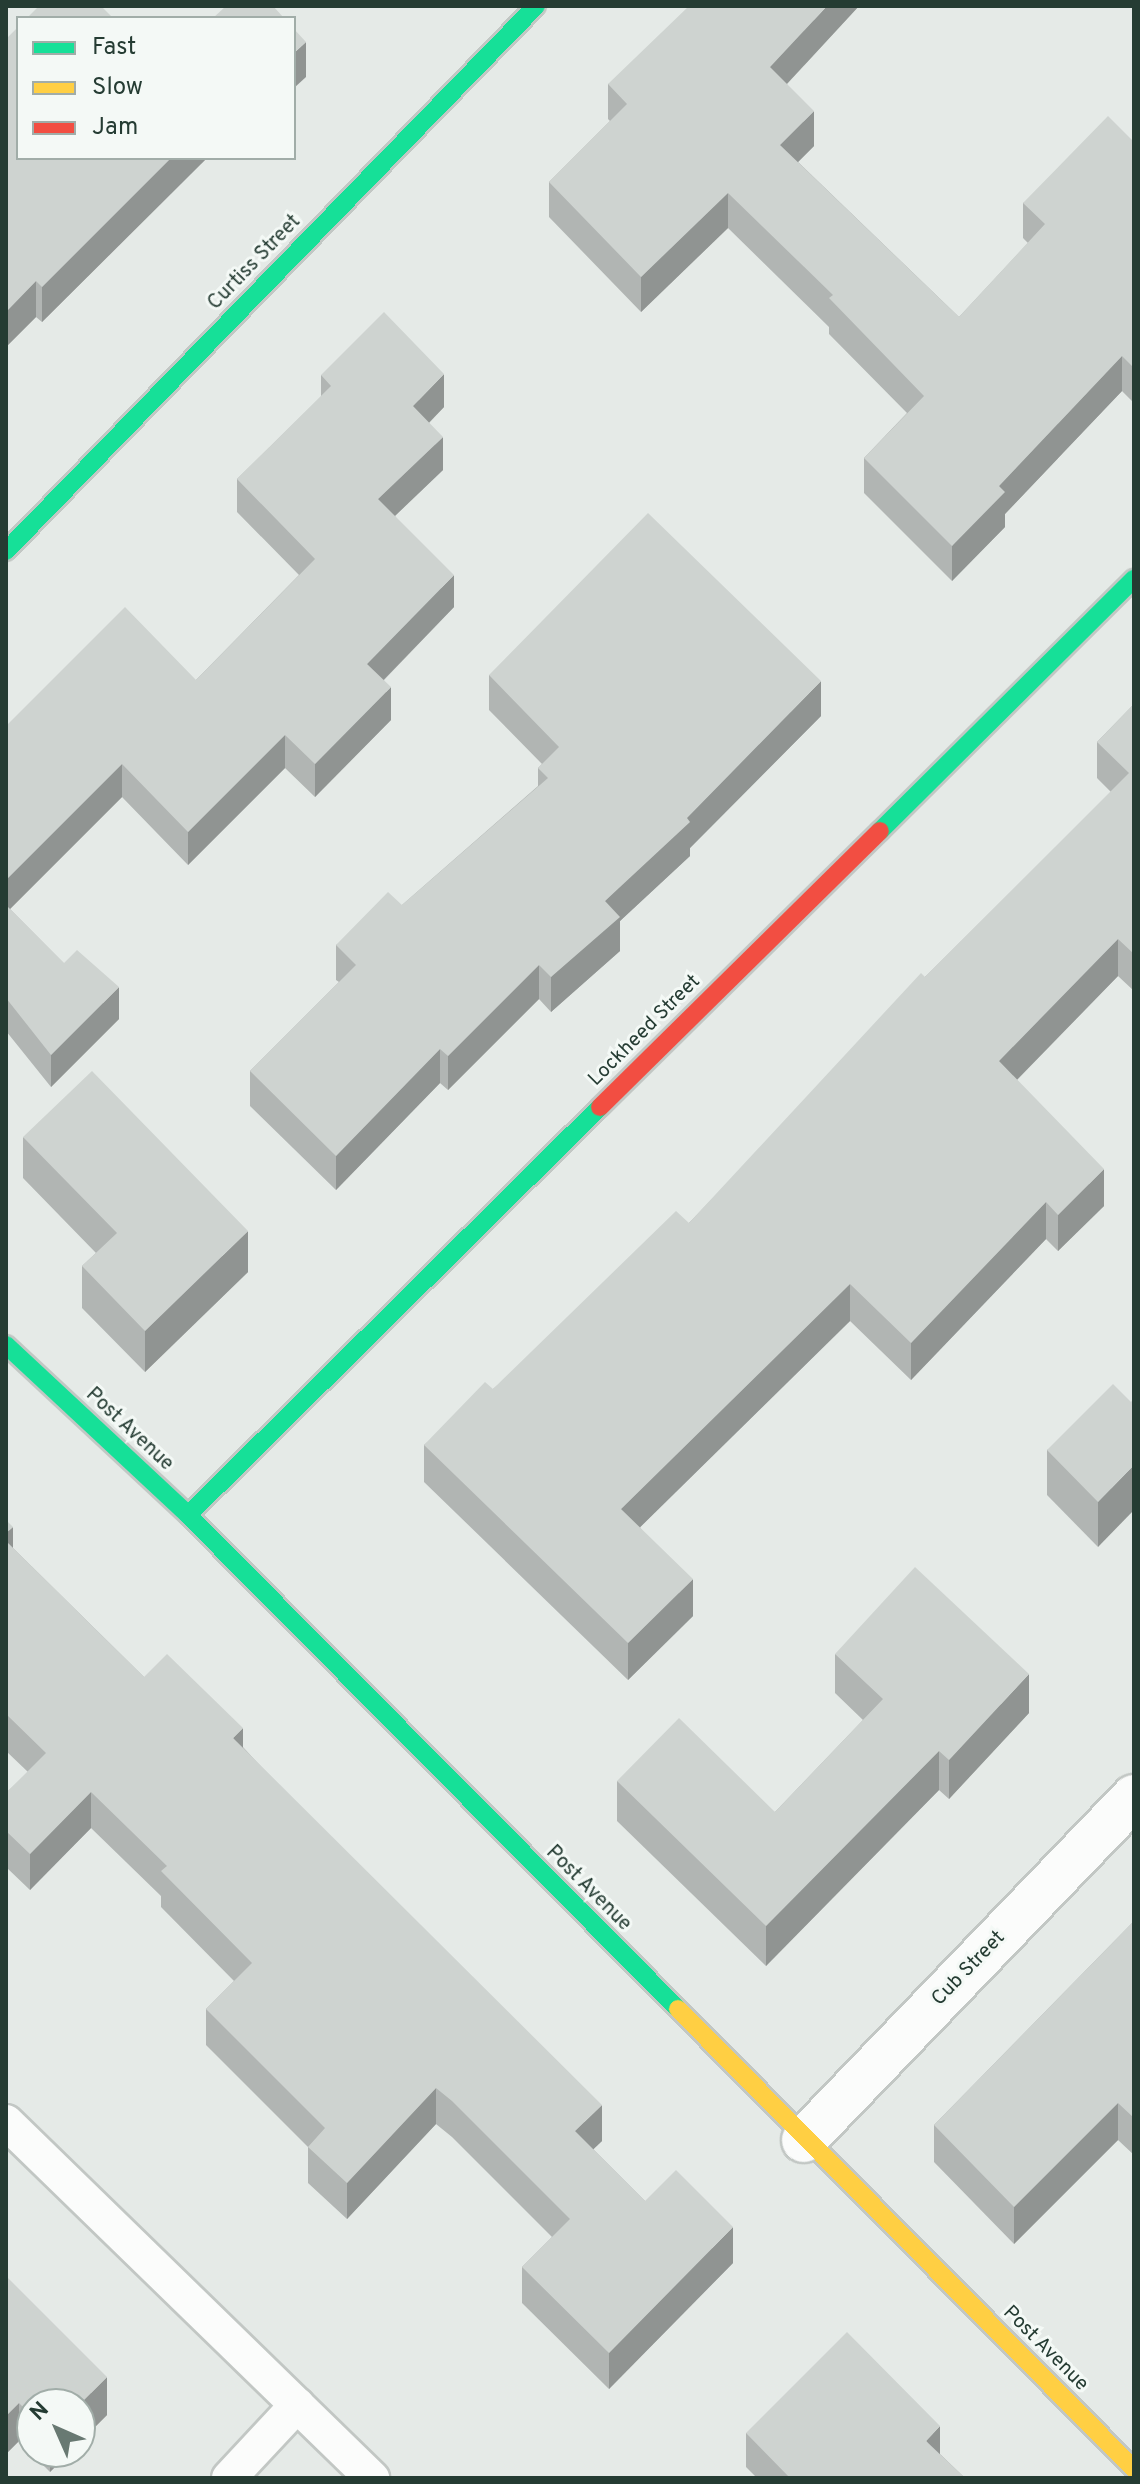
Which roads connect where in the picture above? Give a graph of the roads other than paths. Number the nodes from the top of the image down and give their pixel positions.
1 (536, 6) edge
2 (6, 551) edge
3 (1134, 579) edge
4 (6, 1345) edge
5 (188, 1515) junction
6 (1134, 1797) edge
7 (6, 2122) edge
8 (804, 2140) junction
9 (297, 2405) junction
10 (1134, 2469) edge
11 (229, 2478) edge
12 (372, 2478) edge

1 - 2 street, Curtiss Street
3 - 5 street, Lockheed Street
4 - 5 street, Post Avenue
5 - 8 street, Post Avenue
6 - 8 street, Cub Street
7 - 9 lane
8 - 10 street, Post Avenue
9 - 11 lane
9 - 12 lane

